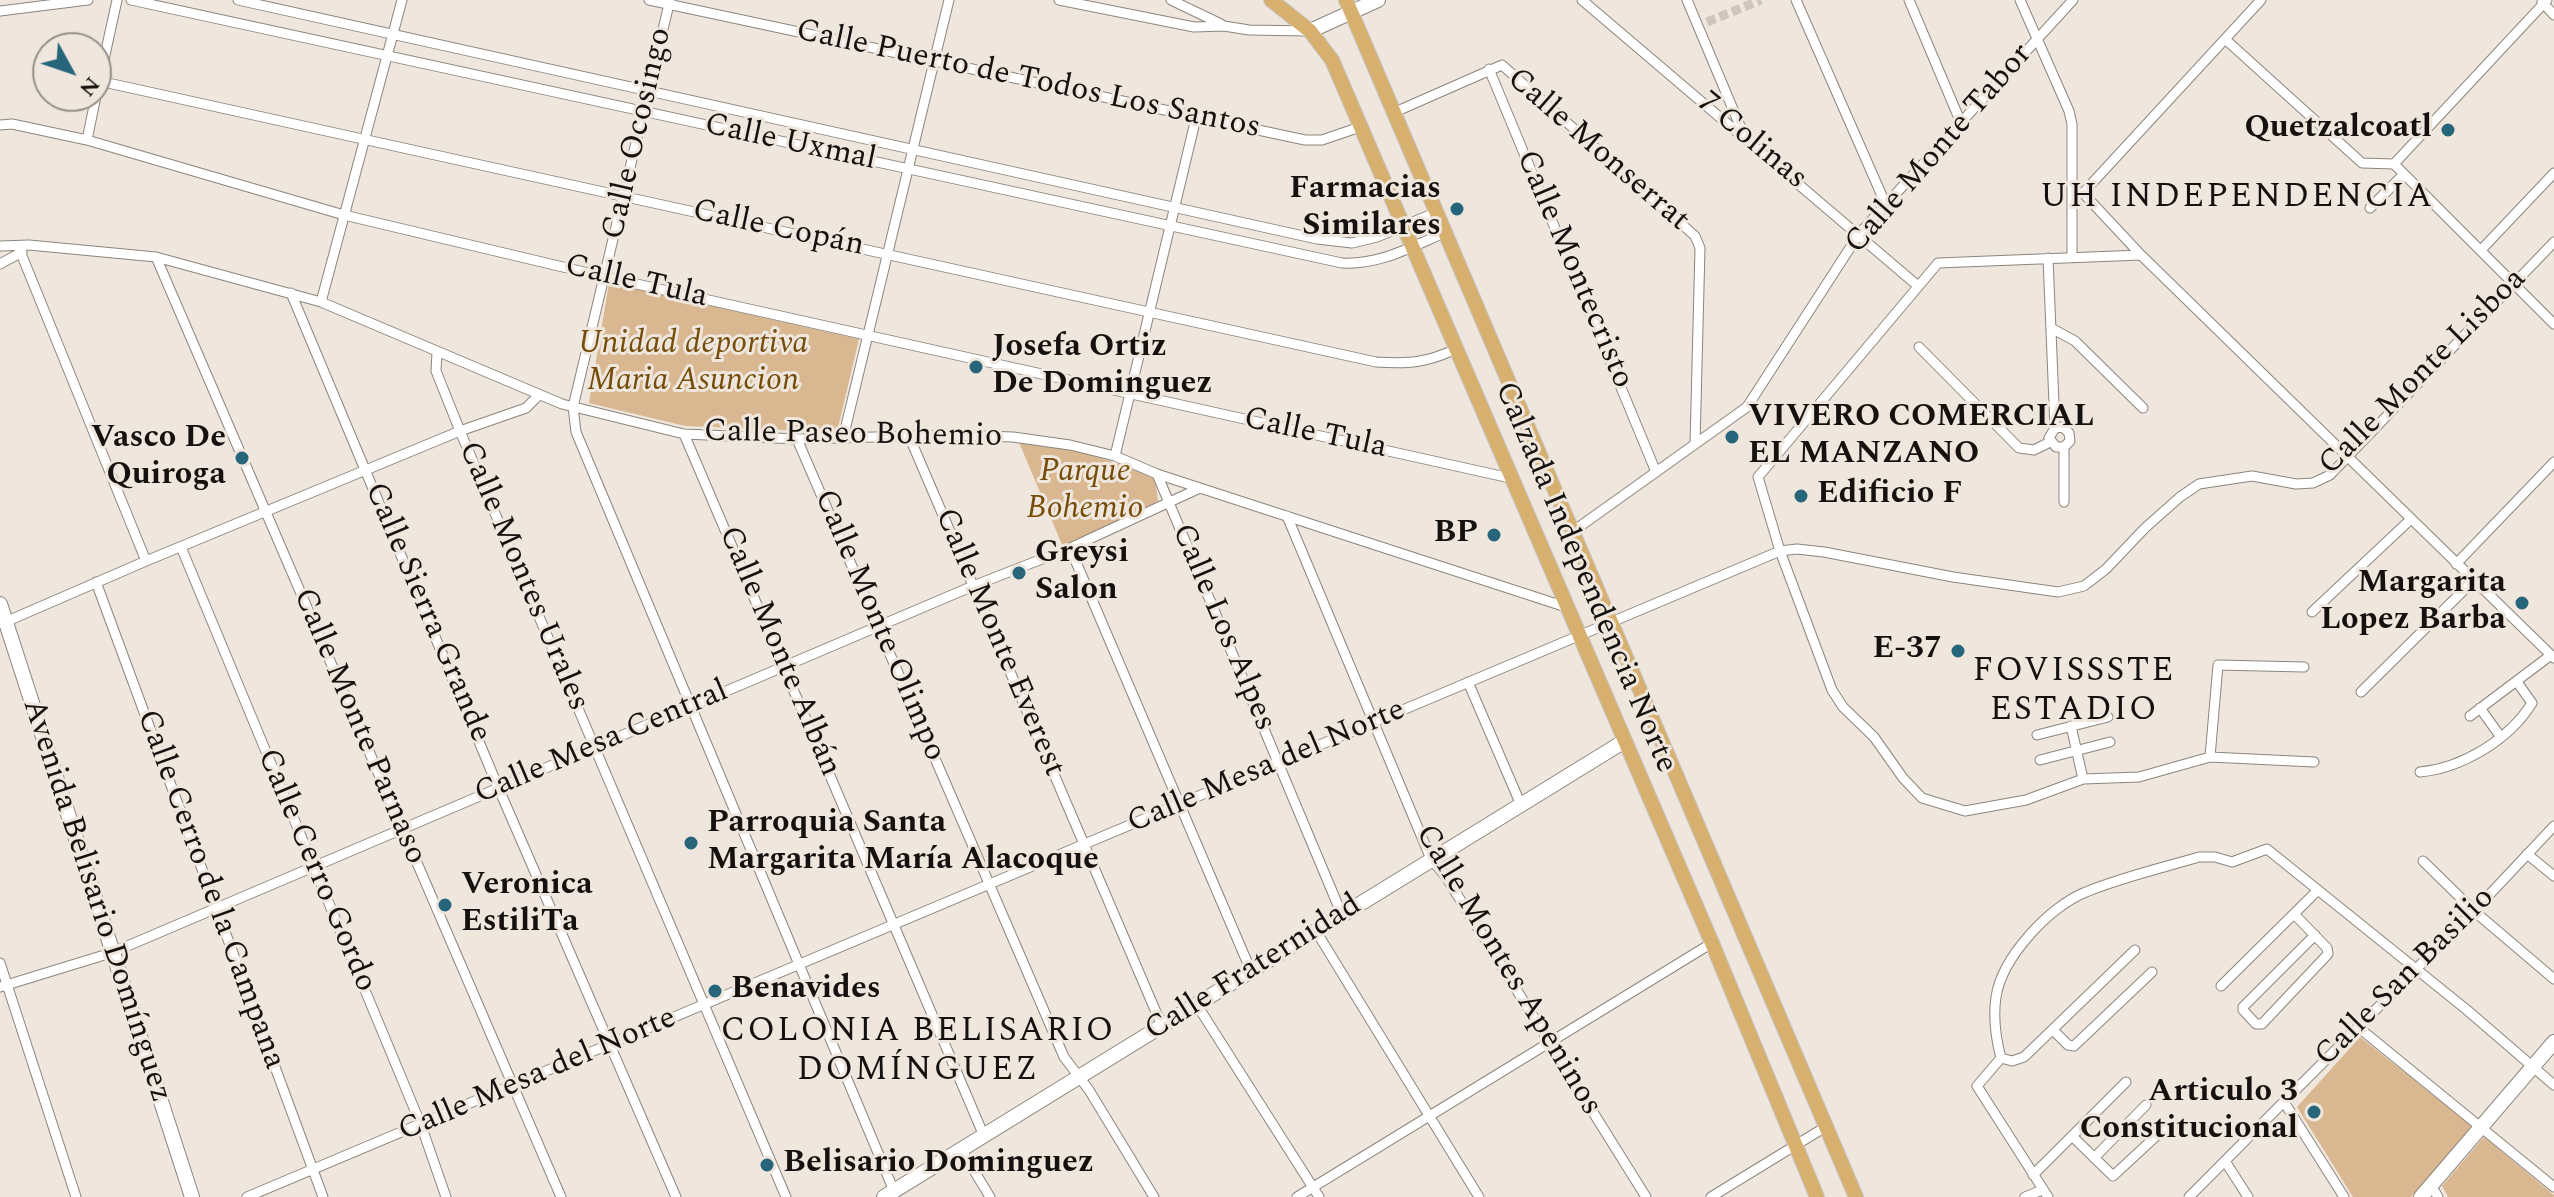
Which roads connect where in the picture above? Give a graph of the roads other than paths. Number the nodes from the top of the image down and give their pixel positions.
1 (88, 0) edge
2 (117, 0) edge
3 (131, 0) edge
4 (238, 0) edge
5 (402, 0) edge
6 (649, 0) edge
7 (949, 0) edge
8 (1059, 0) edge
9 (1171, 0) edge
10 (1271, 0) edge
11 (1378, 0) edge
12 (1582, 0) edge
13 (1687, 0) edge
14 (1796, 0) edge
15 (1909, 0) edge
16 (2020, 0) edge
17 (2073, 0) edge
18 (2261, 0) edge
19 (2544, 1) edge
20 (670, 2) edge
21 (1349, 6) edge
22 (0, 11) edge
23 (2554, 15) edge
24 (1224, 26) junction
25 (1310, 31) junction
26 (110, 32) edge
27 (393, 36) junction
28 (2225, 39) junction
29 (2037, 40) junction
30 (388, 56) junction
31 (934, 61) junction
32 (1489, 69) junction
33 (112, 84) edge
34 (649, 92) junction
35 (93, 112) edge
36 (644, 112) junction
37 (1395, 112) junction
38 (1196, 118) junction
39 (1961, 123) junction
40 (0, 125) edge
41 (1360, 127) junction
42 (1744, 136) junction
43 (87, 140) junction
44 (365, 140) junction
45 (913, 149) junction
46 (2394, 164) junction
47 (908, 170) junction
48 (2554, 173) edge
49 (2404, 174) junction
50 (2078, 193) junction
51 (624, 197) junction
52 (1886, 205) junction
53 (1175, 207) junction
54 (2370, 208) dead end
55 (1437, 212) junction
56 (344, 215) junction
57 (1401, 226) junction
58 (1170, 228) junction
59 (1446, 232) junction
60 (1859, 234) junction
61 (2554, 242) edge
62 (0, 246) edge
63 (1412, 248) junction
64 (19, 250) junction
65 (2481, 250) junction
66 (888, 255) junction
67 (2141, 255) junction
68 (156, 257) junction
69 (2072, 257) junction
70 (2048, 258) junction
71 (0, 264) edge
72 (605, 277) junction
73 (2514, 283) junction
74 (1918, 286) junction
75 (291, 293) junction
76 (321, 302) junction
77 (1149, 312) junction
78 (2554, 324) edge
79 (2051, 328) junction
80 (869, 336) junction
81 (1919, 347) dead end
82 (1456, 349) junction
83 (437, 352) junction
84 (1130, 394) junction
85 (539, 395) junction
86 (573, 407) junction
87 (2143, 408) dead end
88 (2055, 428) junction
89 (460, 431) junction
90 (684, 434) junction
91 (909, 436) junction
92 (843, 438) junction
93 (797, 439) junction
94 (2050, 442) junction
95 (1695, 444) junction
96 (2064, 447) junction
97 (1115, 456) junction
98 (2348, 458) junction
99 (2554, 462) edge
100 (366, 470) junction
101 (1656, 472) junction
102 (1157, 474) junction
103 (1510, 478) junction
104 (1200, 488) junction
105 (1169, 501) junction
106 (2064, 502) dead end
107 (265, 511) junction
108 (1287, 516) junction
109 (2411, 519) junction
110 (1572, 532) junction
111 (181, 547) junction
112 (1070, 548) junction
113 (1780, 551) junction
114 (146, 561) junction
115 (2456, 564) junction
116 (2473, 581) junction
117 (96, 582) junction
118 (973, 586) junction
119 (0, 604) edge
120 (1566, 607) junction
121 (2312, 612) dead end
122 (1611, 622) junction
123 (3, 623) edge
124 (878, 627) junction
125 (1579, 635) junction
126 (2552, 656) edge
127 (784, 667) junction
128 (2304, 667) dead end
129 (1468, 682) junction
130 (2517, 682) junction
131 (2361, 692) dead end
132 (690, 707) junction
133 (2480, 708) junction
134 (2470, 716) dead end
135 (2108, 717) dead end
136 (1373, 722) junction
137 (2071, 726) junction
138 (2037, 735) dead end
139 (2500, 736) junction
140 (1623, 742) junction
141 (2110, 742) dead end
142 (594, 747) junction
143 (2077, 750) junction
144 (2210, 757) junction
145 (2040, 760) dead end
146 (1278, 762) junction
147 (2314, 762) dead end
148 (2420, 772) dead end
149 (2083, 779) junction
150 (498, 787) junction
151 (1521, 805) junction
152 (1180, 806) junction
153 (2554, 826) edge
154 (402, 828) junction
155 (1085, 846) junction
156 (2527, 854) junction
157 (1431, 859) junction
158 (2423, 861) dead end
159 (313, 867) junction
160 (2554, 876) edge
161 (989, 886) junction
162 (2318, 890) junction
163 (216, 908) junction
164 (2474, 911) junction
165 (2294, 914) junction
166 (1342, 915) junction
167 (895, 926) junction
168 (1316, 931) junction
169 (2315, 935) junction
170 (1712, 943) junction
171 (2135, 950) dead end
172 (111, 953) junction
173 (0, 963) edge
174 (799, 966) junction
175 (2416, 969) junction
176 (1251, 971) junction
177 (2152, 972) dead end
178 (2554, 979) edge
179 (4, 986) edge
180 (2221, 986) dead end
181 (1197, 1005) junction
182 (704, 1006) junction
183 (1162, 1026) junction
184 (2358, 1027) junction
185 (2053, 1030) junction
186 (1548, 1042) junction
187 (2554, 1042) edge
188 (608, 1046) junction
189 (2001, 1058) junction
190 (2533, 1067) junction
191 (1078, 1076) junction
192 (2126, 1082) dead end
193 (2554, 1085) edge
194 (513, 1086) junction
195 (2284, 1102) junction
196 (2146, 1105) dead end
197 (1430, 1115) junction
198 (421, 1125) junction
199 (1827, 1126) junction
200 (2166, 1127) dead end
201 (2480, 1128) junction
202 (984, 1136) junction
203 (2072, 1136) junction
204 (1795, 1146) junction
205 (961, 1149) junction
206 (2094, 1158) junction
207 (2225, 1161) junction
208 (312, 1169) junction
209 (2033, 1175) junction
210 (1313, 1187) junction
211 (2554, 1187) edge
212 (2434, 1191) edge
213 (2045, 1193) edge
214 (889, 1194) edge
215 (76, 1197) edge
216 (192, 1197) edge
217 (247, 1197) edge
218 (323, 1197) edge
219 (446, 1197) edge
220 (561, 1197) edge
221 (676, 1197) edge
222 (786, 1197) edge
223 (990, 1197) edge
224 (1154, 1197) edge
225 (1297, 1197) edge
226 (1319, 1197) edge
227 (1479, 1197) edge
228 (1646, 1197) edge
229 (1711, 1197) edge
230 (1817, 1197) edge
231 (1856, 1197) edge
232 (2025, 1197) edge
233 (2189, 1197) edge
234 (2248, 1197) edge
235 (2344, 1197) edge
236 (2421, 1197) edge

1 - 22 street
2 - 26 street
3 - 30 street, Calle Uxmal
4 - 27 street, Calle Uxmal
5 - 27 street
6 - 20 street, Calle Puerto de Todos Los Santos
7 - 31 street
8 - 24 street
9 - 24 street
10 - 25 main road, Calzada Independencia Norte
11 - 21 street
12 - 42 street, 7 Colinas
13 - 42 street
14 - 52 street
15 - 39 street
16 - 29 street
17 - 29 street, Calle Monte Tabor
18 - 28 street
19 - 23 street
19 - 46 street
20 - 31 street, Calle Puerto de Todos Los Santos
20 - 34 street, Calle Ocosingo
21 - 25 street
21 - 37 main road, Calzada Independencia Norte
24 - 25 street
25 - 41 main road, Calzada Independencia Norte
27 - 30 street
27 - 34 street, Calle Uxmal
28 - 46 street
28 - 50 street
29 - 39 street, Calle Monte Tabor
29 - 50 street
30 - 36 street, Calle Uxmal
30 - 44 street
31 - 38 street, Calle Puerto de Todos Los Santos
31 - 45 street
32 - 37 street, Calle Monserrat
32 - 95 street, Calle Monserrat
32 - 101 street, Calle Montecristo
33 - 44 street, Calle Copán
34 - 36 street, Calle Ocosingo
34 - 45 street, Calle Uxmal
35 - 43 street
36 - 47 street, Calle Uxmal
36 - 51 street, Calle Ocosingo
37 - 55 main road, Calzada Independencia Norte
38 - 41 street, Calle Puerto de Todos Los Santos
38 - 53 street
39 - 52 street, Calle Monte Tabor
40 - 43 street, Calle Tula
41 - 57 main road, Calzada Independencia Norte
42 - 60 street, 7 Colinas
43 - 56 street, Calle Tula
44 - 51 street, Calle Copán
44 - 56 street
45 - 47 street
45 - 53 street, Calle Uxmal
46 - 49 street
47 - 58 street, Calle Uxmal
47 - 66 street
48 - 65 street
49 - 54 street
49 - 65 street
50 - 67 street
50 - 69 street
51 - 66 street, Calle Copán
51 - 72 street, Calle Ocosingo
52 - 60 street, Calle Monte Tabor
53 - 57 street, Calle Uxmal
53 - 58 street
55 - 57 street, Calle Uxmal
55 - 59 main road, Calzada Independencia Norte
56 - 72 street, Calle Tula
56 - 76 street
57 - 63 main road, Calzada Independencia Norte
58 - 63 street, Calle Uxmal
58 - 77 street
59 - 63 street, Calle Uxmal
59 - 110 main road, Calzada Independencia Norte
60 - 74 street, 7 Colinas
60 - 95 street, Calle Monte Tabor
61 - 73 street, Calle Monte Lisboa
62 - 64 street
63 - 82 main road, Calzada Independencia Norte
64 - 68 street, Calle Paseo Bohemio
64 - 71 street
64 - 114 street
65 - 73 street
66 - 77 street, Calle Copán
66 - 80 street
67 - 69 street
67 - 98 street
68 - 75 street, Calle Paseo Bohemio
68 - 107 street, Calle Monte Parnaso
69 - 70 street
70 - 74 street
70 - 79 street
72 - 80 street, Calle Tula
72 - 86 street, Calle Ocosingo
73 - 78 street
73 - 98 street, Calle Monte Lisboa
74 - 113 street
75 - 76 street, Calle Paseo Bohemio
75 - 100 street, Calle Sierra Grande
76 - 83 street, Calle Paseo Bohemio
77 - 82 street, Calle Copán
77 - 84 street
79 - 87 street
79 - 88 street
80 - 84 street, Calle Tula
80 - 92 street
81 - 94 street
82 - 103 main road, Calzada Independencia Norte
83 - 85 street, Calle Paseo Bohemio
83 - 89 street, Calle Montes Urales
84 - 97 street
84 - 103 street, Calle Tula
85 - 86 street, Calle Paseo Bohemio
85 - 89 street
86 - 90 street, Calle Paseo Bohemio
86 - 132 street
88 - 94 street
88 - 96 street
89 - 100 street
89 - 142 street, Calle Montes Urales
90 - 93 street, Calle Paseo Bohemio
90 - 127 street, Calle Monte Albán
91 - 92 street, Calle Paseo Bohemio
91 - 97 street, Calle Paseo Bohemio
91 - 118 street, Calle Monte Everest
92 - 93 street, Calle Paseo Bohemio
93 - 124 street, Calle Monte Olimpo
94 - 96 street
95 - 101 street, Calle Monte Tabor
96 - 106 street
97 - 102 street, Calle Paseo Bohemio
98 - 109 street
98 - 113 street, Calle Monte Lisboa
99 - 115 street
100 - 107 street
100 - 150 street, Calle Sierra Grande
101 - 110 street, Calle Monte Tabor
102 - 104 street, Calle Paseo Bohemio
102 - 105 street, Calle Los Alpes
103 - 120 main road, Calzada Independencia Norte
104 - 105 street, Calle Mesa Central
104 - 108 street, Calle Paseo Bohemio
105 - 112 street, Calle Mesa Central
105 - 146 street, Calle Los Alpes
107 - 111 street
107 - 154 street, Calle Monte Parnaso
108 - 120 street, Calle Paseo Bohemio
108 - 136 street, Calle Montes Apeninos
109 - 115 street
109 - 121 street
110 - 122 main road, Calzada Independencia Norte
111 - 114 street
111 - 159 street, Calle Cerro Gordo
112 - 118 street, Calle Mesa Central
112 - 152 street
113 - 122 street, Calle Monte Lisboa
113 - 149 street
114 - 117 street
115 - 116 street
116 - 126 street
116 - 131 street
117 - 123 street
117 - 163 street, Calle Cerro de la Campana
118 - 124 street, Calle Mesa Central
118 - 155 street, Calle Monte Everest
119 - 123 street, Avenida Belisario Domínguez
120 - 125 main road, Calzada Independencia Norte
122 - 125 street, Calle Monte Lisboa
122 - 199 main road, Calzada Independencia Norte
123 - 172 street, Avenida Belisario Domínguez
124 - 127 street, Calle Mesa Central
124 - 161 street, Calle Monte Olimpo
125 - 129 street, Calle Mesa del Norte
125 - 140 main road, Calzada Independencia Norte
126 - 130 street
127 - 132 street, Calle Mesa Central
127 - 167 street, Calle Monte Albán
128 - 144 street
129 - 136 street, Calle Mesa del Norte
129 - 151 street
130 - 133 street
130 - 139 street
132 - 142 street, Calle Mesa Central
132 - 174 street
133 - 134 street
133 - 139 street
135 - 137 street
136 - 146 street, Calle Mesa del Norte
136 - 157 street, Calle Montes Apeninos
137 - 138 street
137 - 143 street
139 - 148 street
140 - 151 street, Calle Fraternidad
140 - 170 main road, Calzada Independencia Norte
141 - 143 street
142 - 150 street, Calle Mesa Central
142 - 182 street, Calle Montes Urales
143 - 145 street
143 - 149 street
144 - 147 street
144 - 149 street
146 - 152 street, Calle Mesa del Norte
146 - 166 street, Calle Los Alpes
150 - 154 street, Calle Mesa Central
150 - 188 street, Calle Sierra Grande
151 - 157 street, Calle Fraternidad
152 - 155 street, Calle Mesa del Norte
152 - 176 street
153 - 156 street, Calle San Basilio
154 - 159 street, Calle Mesa Central
154 - 194 street, Calle Monte Parnaso
155 - 161 street, Calle Mesa del Norte
155 - 183 street, Calle Monte Everest
156 - 160 street
156 - 164 street, Calle San Basilio
157 - 166 street, Calle Fraternidad
157 - 186 street, Calle Montes Apeninos
158 - 164 street
159 - 163 street, Calle Mesa Central
159 - 198 street, Calle Cerro Gordo
161 - 167 street, Calle Mesa del Norte
161 - 191 street, Calle Monte Olimpo
162 - 165 street
162 - 175 street
162 - 189 street
163 - 172 street, Calle Mesa Central
163 - 208 street, Calle Cerro de la Campana
164 - 175 street, Calle San Basilio
164 - 178 street
165 - 169 street
165 - 180 street
166 - 168 street, Calle Fraternidad
167 - 174 street, Calle Mesa del Norte
167 - 202 street, Calle Monte Albán
168 - 176 street, Calle Fraternidad
168 - 197 street
169 - 169 street
170 - 186 street
170 - 204 main road, Calzada Independencia Norte
171 - 185 street
172 - 179 street, Calle Mesa Central
172 - 216 street, Avenida Belisario Domínguez
173 - 179 street
174 - 182 street, Calle Mesa del Norte
174 - 214 street
175 - 184 street, Calle San Basilio
175 - 190 street
176 - 181 street, Calle Fraternidad
177 - 185 street
179 - 215 street
181 - 183 street, Calle Fraternidad
181 - 210 street
182 - 188 street, Calle Mesa del Norte
182 - 222 street, Calle Montes Urales
183 - 191 street, Calle Fraternidad
184 - 195 street, Calle San Basilio
184 - 201 street
185 - 189 street
186 - 197 street
186 - 228 street, Calle Montes Apeninos
187 - 190 street
188 - 194 street, Calle Mesa del Norte
188 - 221 street, Calle Sierra Grande
189 - 209 street
190 - 193 street
190 - 201 street
191 - 202 street, Calle Fraternidad
191 - 224 street, Calle Monte Olimpo
192 - 203 street
194 - 198 street, Calle Mesa del Norte
194 - 220 street, Calle Monte Parnaso
195 - 207 street, Calle San Basilio
195 - 235 street
196 - 206 street
197 - 210 street
197 - 227 street
198 - 208 street, Calle Mesa del Norte
198 - 219 street, Calle Cerro Gordo
199 - 204 street
199 - 231 main road, Calzada Independencia Norte
200 - 206 street
201 - 211 street
201 - 212 street
202 - 205 street, Calle Fraternidad
203 - 206 street
203 - 209 street
204 - 229 street
204 - 230 main road, Calzada Independencia Norte
205 - 214 street, Calle Fraternidad
205 - 223 street
207 - 233 street, Calle San Basilio
207 - 234 street
208 - 217 street, Calle Mesa del Norte
208 - 218 street, Calle Cerro de la Campana
209 - 213 street
210 - 225 street
210 - 226 street
212 - 236 street
213 - 232 street

